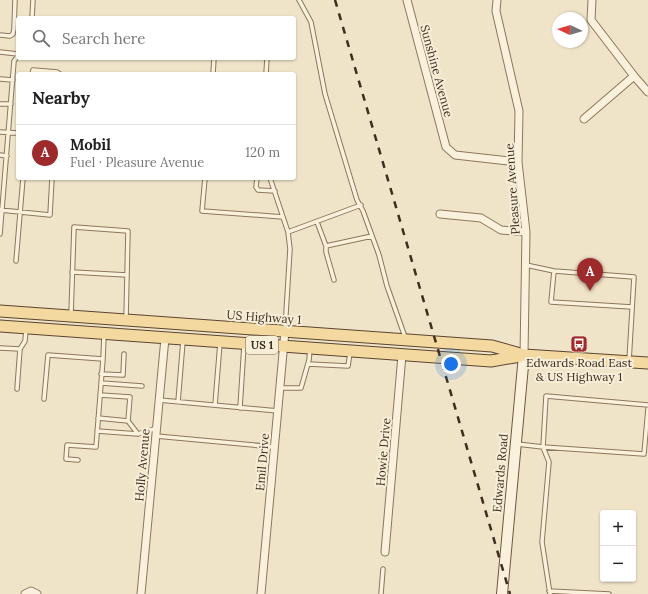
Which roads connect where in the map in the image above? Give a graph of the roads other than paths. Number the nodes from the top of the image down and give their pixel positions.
1 (16, 0) edge
2 (33, 0) edge
3 (298, 0) edge
4 (497, 0) edge
5 (592, 0) edge
6 (408, 1) edge
7 (32, 16) edge
8 (0, 35) edge
9 (0, 52) edge
10 (16, 55) edge
11 (16, 58) edge
12 (214, 60) edge
13 (267, 60) edge
14 (33, 72) edge
15 (57, 72) edge
16 (212, 72) edge
17 (266, 72) edge
18 (634, 76) junction
19 (0, 79) edge
20 (13, 80) junction
21 (648, 92) edge
22 (0, 104) edge
23 (11, 104) junction
24 (584, 118) dead end
25 (0, 132) edge
26 (9, 132) junction
27 (16, 133) edge
28 (0, 155) edge
29 (7, 156) junction
30 (518, 162) junction
31 (23, 180) edge
32 (52, 180) edge
33 (205, 180) edge
34 (257, 180) edge
35 (271, 180) edge
36 (2, 183) edge
37 (275, 191) junction
38 (360, 206) junction
39 (1, 210) edge
40 (20, 212) junction
41 (440, 214) dead end
42 (283, 217) junction
43 (317, 222) junction
44 (288, 232) junction
45 (526, 232) junction
46 (0, 234) edge
47 (372, 236) junction
48 (326, 246) junction
49 (16, 261) dead end
50 (526, 265) junction
51 (554, 271) junction
52 (72, 272) junction
53 (127, 275) junction
54 (334, 280) dead end
55 (632, 307) junction
56 (0, 311) edge
57 (71, 316) junction
58 (126, 320) junction
59 (0, 326) edge
60 (26, 328) junction
61 (52, 330) junction
62 (285, 331) junction
63 (104, 334) junction
64 (165, 338) junction
65 (183, 339) junction
66 (406, 340) junction
67 (220, 342) junction
68 (244, 343) junction
69 (284, 346) junction
70 (0, 348) edge
71 (310, 348) junction
72 (20, 350) junction
73 (350, 351) junction
74 (124, 354) dead end
75 (402, 355) junction
76 (524, 355) junction
77 (103, 359) junction
78 (629, 362) junction
79 (648, 363) edge
80 (308, 364) junction
81 (101, 374) junction
82 (101, 383) junction
83 (142, 386) dead end
84 (280, 388) junction
85 (17, 390) dead end
86 (100, 395) junction
87 (44, 399) dead end
88 (159, 400) junction
89 (178, 402) junction
90 (215, 405) junction
91 (648, 405) edge
92 (240, 408) junction
93 (648, 409) edge
94 (278, 411) junction
95 (98, 418) junction
96 (128, 421) junction
97 (157, 428) junction
98 (97, 431) junction
99 (138, 434) junction
100 (156, 436) junction
101 (516, 444) junction
102 (275, 447) junction
103 (543, 447) junction
104 (78, 460) dead end
105 (385, 552) dead end
106 (383, 569) dead end
107 (550, 592) edge
108 (25, 594) edge
109 (37, 594) edge
110 (141, 594) edge
111 (261, 594) edge
112 (381, 594) edge
113 (502, 594) edge
114 (609, 594) edge

1 - 8 lane
2 - 7 lane
3 - 38 lane
4 - 30 street, Pleasure Avenue
5 - 18 street
6 - 30 street, Sunshine Avenue
9 - 10 lane
11 - 20 lane
12 - 16 lane
13 - 17 lane
14 - 15 lane
18 - 21 street
18 - 24 street
19 - 20 lane
20 - 23 lane
22 - 23 lane
23 - 26 lane
25 - 26 lane
26 - 27 lane
26 - 29 lane
28 - 29 lane
29 - 36 lane
30 - 45 street, Pleasure Avenue
31 - 40 lane
32 - 40 lane
33 - 42 lane
34 - 37 lane
35 - 37 lane
36 - 39 lane
37 - 42 lane
38 - 43 lane
38 - 47 lane
39 - 40 lane
39 - 46 lane
40 - 49 lane
41 - 45 street
42 - 44 lane
43 - 44 lane
43 - 48 lane
44 - 62 lane
45 - 50 street, Pleasure Avenue
47 - 48 lane
47 - 66 lane
48 - 54 lane
50 - 51 lane
50 - 76 street, Pleasure Avenue
51 - 55 lane
51 - 55 lane
52 - 53 lane
52 - 53 lane
52 - 57 lane
53 - 58 lane
55 - 78 lane
56 - 57 main road, US Highway 1 / US 1
57 - 58 main road, US Highway 1 / US 1
57 - 61 main road
58 - 62 main road, US Highway 1 / US 1
59 - 60 main road, US Highway 1 / US 1
60 - 61 main road, US Highway 1 / US 1
60 - 72 lane
61 - 63 main road, US Highway 1 / US 1
62 - 66 main road, US Highway 1 / US 1
62 - 69 street, Emil Drive
63 - 64 main road, US Highway 1 / US 1
63 - 77 lane
64 - 65 main road, US Highway 1 / US 1
64 - 88 street, Holly Avenue
65 - 67 main road, US Highway 1 / US 1
65 - 89 lane
66 - 76 main road, US Highway 1 / US 1
67 - 68 main road, US Highway 1 / US 1
67 - 90 lane
68 - 69 main road, US Highway 1 / US 1
68 - 92 lane
69 - 71 main road, US Highway 1 / US 1
69 - 84 street, Emil Drive
70 - 72 lane
71 - 73 main road, US Highway 1 / US 1
71 - 80 lane
72 - 85 lane
73 - 75 main road, US Highway 1 / US 1
73 - 80 lane
74 - 81 lane
75 - 76 main road, US Highway 1 / US 1
75 - 105 street, Howie Drive
76 - 78 main road, US Highway 1 / US 1
76 - 101 main road, Edwards Road
77 - 81 lane
77 - 87 lane
78 - 79 main road, US Highway 1 / US 1
80 - 84 lane
81 - 82 lane
82 - 83 lane
82 - 86 lane
84 - 94 street, Emil Drive
86 - 95 lane
86 - 96 lane
88 - 89 lane
88 - 97 street, Holly Avenue
89 - 90 lane
90 - 92 lane
91 - 103 lane
92 - 94 lane
93 - 103 lane
94 - 102 street, Emil Drive
95 - 96 lane
95 - 98 lane
96 - 99 lane
97 - 99 lane
97 - 100 street, Holly Avenue
98 - 99 lane
98 - 104 lane
100 - 102 lane
100 - 110 street, Holly Avenue
101 - 103 lane
101 - 113 main road, Edwards Road
102 - 111 street, Emil Drive
103 - 107 lane
106 - 112 lane
107 - 114 lane
108 - 109 street

